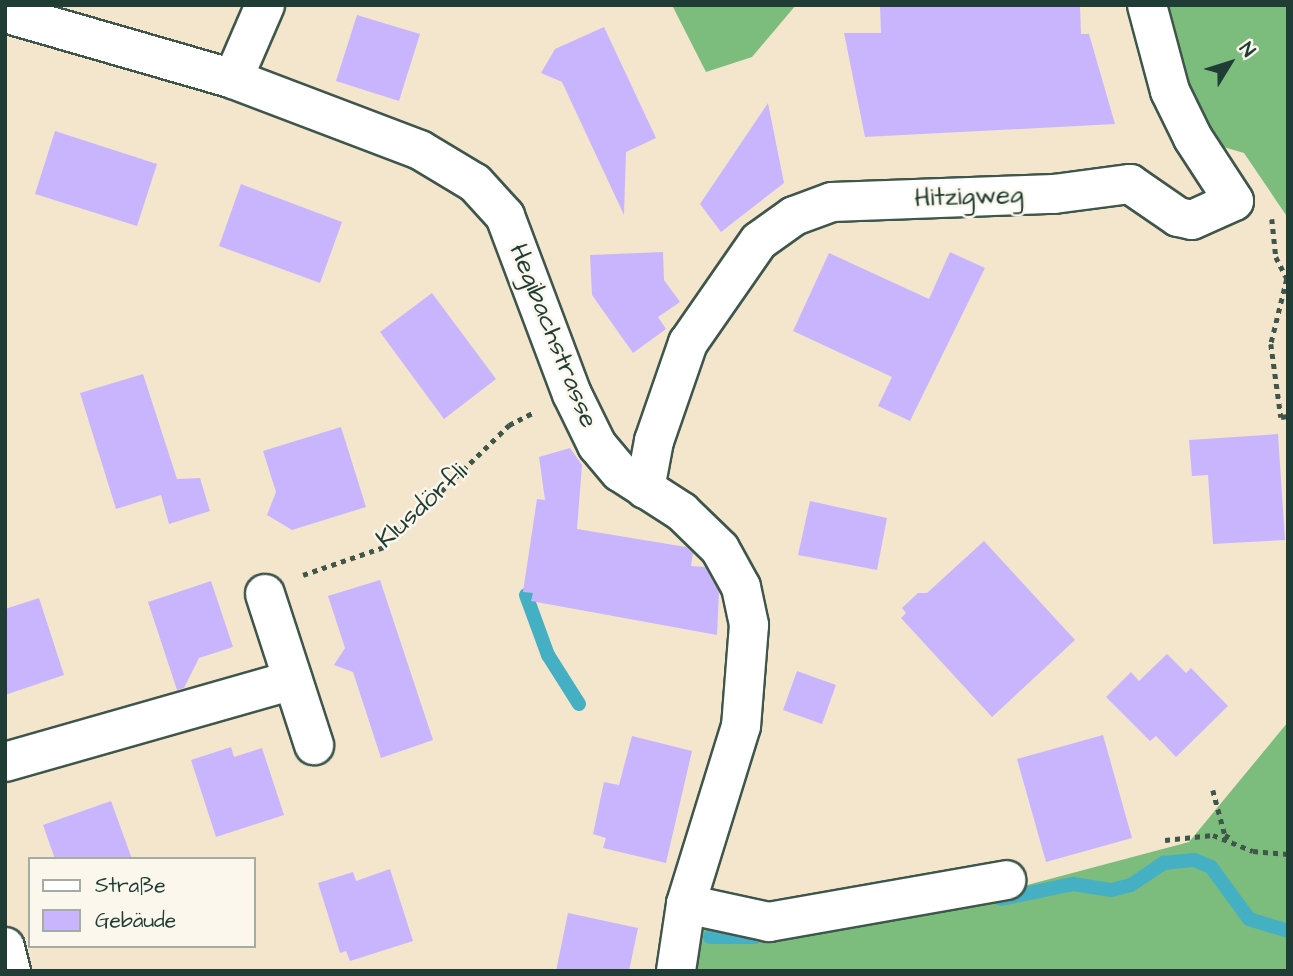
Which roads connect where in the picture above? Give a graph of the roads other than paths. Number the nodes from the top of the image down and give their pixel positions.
1 (265, 5) edge
2 (1147, 5) edge
3 (5, 13) edge
4 (233, 79) junction
5 (645, 489) junction
6 (265, 594) road end
7 (293, 680) junction
8 (314, 745) dead end
9 (5, 762) edge
10 (1006, 880) dead end
11 (686, 904) junction
12 (5, 947) edge
13 (11, 971) edge
14 (676, 971) edge

1 - 4 street
2 - 5 street, Hitzigweg
3 - 4 street, Hegibachstrasse
4 - 5 street, Hegibachstrasse
5 - 11 street, Hegibachstrasse
6 - 7 street
7 - 8 street
7 - 9 street
10 - 11 street
11 - 14 street, Hegibachstrasse
12 - 13 street

